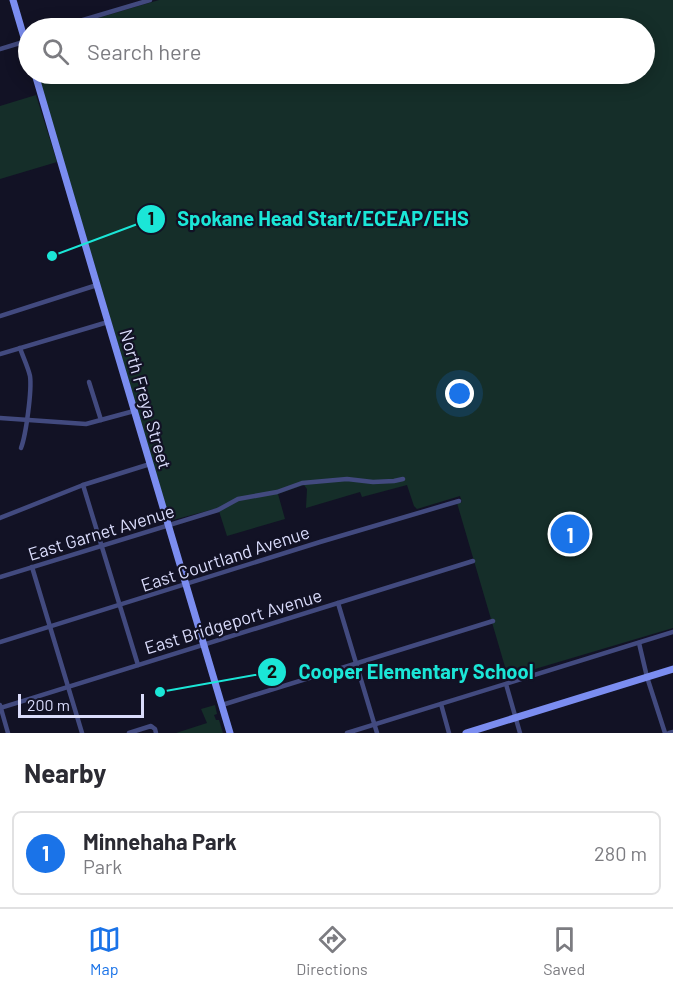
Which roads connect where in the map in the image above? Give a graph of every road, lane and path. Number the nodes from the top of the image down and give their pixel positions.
1 (14, 0) edge
2 (150, 0) edge
3 (20, 18) edge
4 (90, 18) edge
5 (18, 44) edge
6 (0, 49) edge
7 (38, 84) edge
8 (97, 285) junction
9 (0, 316) edge
10 (108, 322) junction
11 (20, 348) junction
12 (0, 354) edge
13 (89, 382) dead end
14 (134, 411) junction
15 (0, 418) edge
16 (27, 420) junction
17 (101, 420) junction
18 (21, 448) dead end
19 (150, 464) junction
20 (403, 479) dead end
21 (83, 485) junction
22 (459, 501) dead end
23 (0, 518) edge
24 (168, 526) junction
25 (101, 546) junction
26 (473, 561) dead end
27 (32, 567) junction
28 (0, 577) edge
29 (186, 584) junction
30 (338, 603) junction
31 (121, 605) junction
32 (493, 621) dead end
33 (50, 627) junction
34 (673, 632) edge
35 (0, 642) edge
36 (639, 643) junction
37 (204, 645) junction
38 (356, 663) junction
39 (138, 665) junction
40 (673, 669) edge
41 (648, 677) junction
42 (506, 684) junction
43 (68, 687) junction
44 (441, 704) junction
45 (222, 705) junction
46 (0, 707) edge
47 (516, 718) junction
48 (375, 724) junction
49 (8, 733) edge
50 (82, 733) edge
51 (129, 733) edge
52 (156, 733) edge
53 (230, 733) edge
54 (347, 733) edge
55 (377, 733) edge
56 (448, 733) edge
57 (466, 733) edge
58 (520, 733) edge
59 (669, 733) edge

1 - 3 street
2 - 4 street
5 - 6 street
7 - 8 street, North Freya Street
8 - 9 street
8 - 10 street, North Freya Street
10 - 11 street
10 - 14 street, North Freya Street
11 - 12 street
11 - 16 street
13 - 17 street
14 - 17 street
14 - 19 street, North Freya Street
15 - 16 street
16 - 17 street
16 - 18 street
19 - 21 street
19 - 24 street, North Freya Street
20 - 24 street, East Garnet Avenue
21 - 23 street
21 - 25 street
22 - 29 street, East Courtland Avenue
24 - 25 street, East Garnet Avenue
24 - 29 street, North Freya Street
25 - 27 street, East Garnet Avenue
25 - 31 street
26 - 30 street, East Bridgeport Avenue
27 - 28 street, East Garnet Avenue
27 - 33 street
29 - 31 street, East Courtland Avenue
29 - 37 street, North Freya Street
30 - 37 street, East Bridgeport Avenue
30 - 38 street
31 - 33 street, East Courtland Avenue
31 - 39 street
32 - 38 street
33 - 35 street, East Courtland Avenue
33 - 43 street
34 - 36 street
36 - 41 street
36 - 42 street
37 - 39 street, East Bridgeport Avenue
37 - 45 street, North Freya Street
38 - 45 street
38 - 48 street
39 - 43 street, East Bridgeport Avenue
40 - 41 street
41 - 47 street
41 - 59 street
42 - 44 street
42 - 47 street
43 - 46 street, East Bridgeport Avenue
43 - 50 street
44 - 48 street
44 - 56 street
45 - 53 street, North Freya Street
46 - 49 street
47 - 57 street
47 - 58 street
48 - 54 street
48 - 55 street
51 - 52 street

